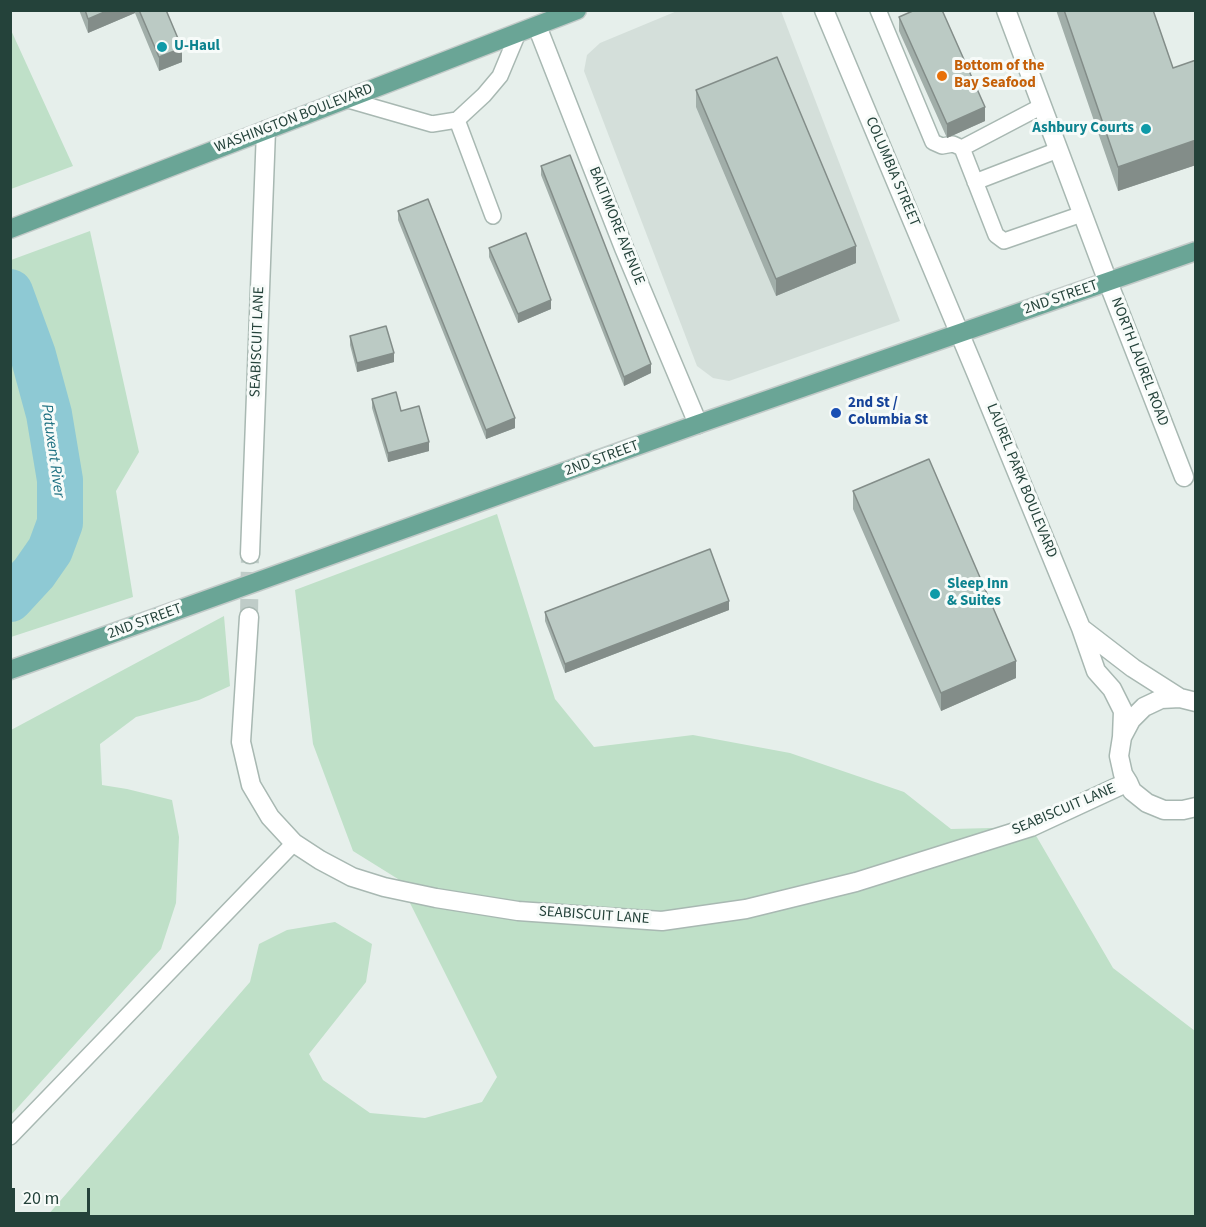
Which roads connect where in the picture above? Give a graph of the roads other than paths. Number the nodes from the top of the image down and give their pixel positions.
1 (577, 10) edge
2 (824, 10) edge
3 (878, 10) edge
4 (1005, 10) edge
5 (537, 26) junction
6 (518, 33) junction
7 (345, 99) junction
8 (1042, 106) junction
9 (457, 120) junction
10 (266, 130) junction
11 (962, 148) junction
12 (1058, 150) junction
13 (975, 182) junction
14 (1082, 214) junction
15 (493, 216) dead end
16 (10, 229) edge
17 (1196, 251) edge
18 (1108, 282) junction
19 (960, 334) junction
20 (698, 424) junction
21 (1184, 477) dead end
22 (250, 554) tunnel mouth
23 (249, 617) tunnel mouth
24 (1081, 628) junction
25 (19, 667) edge
26 (1188, 700) edge
27 (1122, 737) junction
28 (1128, 782) junction
29 (1196, 807) edge
30 (294, 843) junction
31 (10, 1137) edge

1 - 5 main road, WASHINGTON BOULEVARD
2 - 19 street, COLUMBIA STREET
3 - 11 lane
4 - 8 street, NORTH LAUREL ROAD
5 - 6 main road, WASHINGTON BOULEVARD
5 - 20 street, BALTIMORE AVENUE
6 - 7 main road, WASHINGTON BOULEVARD
6 - 9 lane
7 - 9 lane
7 - 10 main road, WASHINGTON BOULEVARD
8 - 11 lane
8 - 12 street, NORTH LAUREL ROAD
9 - 15 lane
10 - 16 main road, WASHINGTON BOULEVARD
10 - 22 street, SEABISCUIT LANE
11 - 13 lane
12 - 13 lane
12 - 14 street, NORTH LAUREL ROAD
13 - 14 lane
14 - 18 street, NORTH LAUREL ROAD
17 - 18 main road, 2ND STREET
18 - 19 main road, 2ND STREET
18 - 21 street, NORTH LAUREL ROAD
19 - 20 main road, 2ND STREET
19 - 24 street, LAUREL PARK BOULEVARD
20 - 25 main road, 2ND STREET
23 - 30 street, SEABISCUIT LANE
24 - 26 street
24 - 27 street, LAUREL PARK BOULEVARD
26 - 27 street
27 - 28 street, LAUREL PARK BOULEVARD
28 - 29 street, LAUREL PARK BOULEVARD
28 - 30 street, SEABISCUIT LANE
30 - 31 lane

